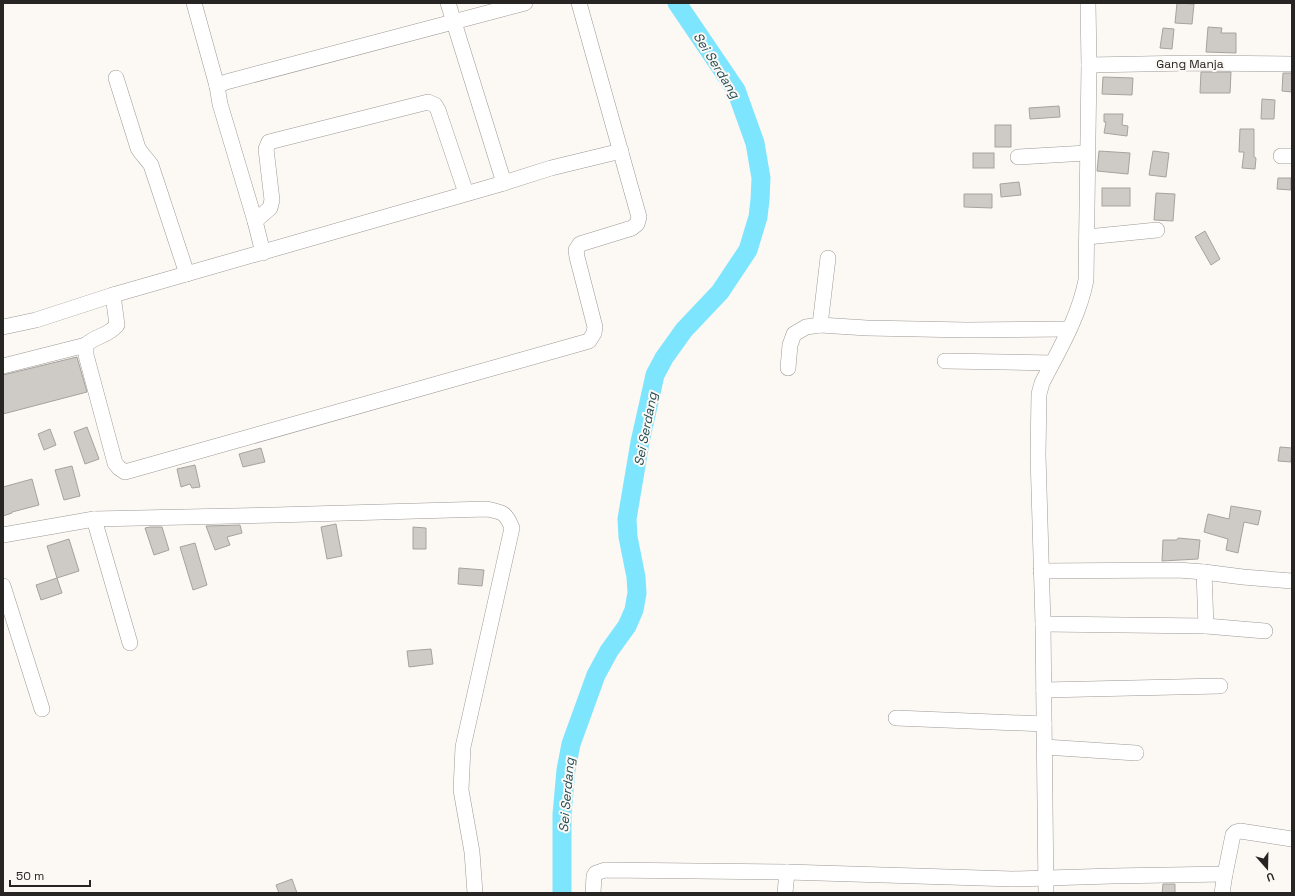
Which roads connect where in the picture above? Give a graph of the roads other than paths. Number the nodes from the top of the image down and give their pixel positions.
1 (194, 3) edge
2 (448, 3) edge
3 (525, 3) edge
4 (579, 3) edge
5 (1088, 3) edge
6 (454, 21) junction
7 (1292, 64) edge
8 (1089, 65) junction
9 (116, 78) dead end
10 (218, 86) junction
11 (621, 151) junction
12 (1087, 153) junction
13 (1018, 157) dead end
14 (504, 183) junction
15 (466, 193) junction
16 (255, 221) junction
17 (1157, 230) dead end
18 (1087, 237) junction
19 (263, 253) junction
20 (828, 258) dead end
21 (187, 274) junction
22 (113, 296) junction
23 (820, 325) junction
24 (3, 327) edge
25 (1069, 329) junction
26 (86, 346) junction
27 (945, 361) dead end
28 (1052, 363) junction
29 (3, 366) edge
30 (788, 368) dead end
31 (94, 519) junction
32 (3, 535) edge
33 (1041, 571) junction
34 (1204, 572) junction
35 (1292, 581) edge
36 (3, 586) edge
37 (1043, 624) junction
38 (1206, 626) junction
39 (1265, 631) dead end
40 (130, 643) dead end
41 (1220, 686) dead end
42 (1044, 690) junction
43 (42, 710) dead end
44 (896, 718) dead end
45 (1044, 724) junction
46 (1045, 747) junction
47 (1136, 753) dead end
48 (1292, 839) edge
49 (788, 872) junction
50 (1225, 874) junction
51 (1046, 886) edge
52 (475, 893) edge
53 (593, 893) edge
54 (785, 893) edge
55 (1222, 893) edge

1 - 10 street
2 - 6 street
3 - 6 street
4 - 11 street
5 - 8 street
6 - 10 street
6 - 14 street
7 - 8 street, Gang Manja
8 - 12 street
9 - 21 street
10 - 16 street
11 - 14 street
11 - 26 street
12 - 13 street
12 - 18 street
14 - 15 street
15 - 16 street
15 - 19 street
16 - 19 street
17 - 18 street
18 - 25 street
19 - 21 street
20 - 23 street
21 - 22 street
22 - 24 street
22 - 26 street
23 - 25 street
23 - 30 street
25 - 28 street
26 - 29 street
27 - 28 street
28 - 33 street
31 - 32 street
31 - 40 street
31 - 52 street
33 - 34 street
33 - 37 street
34 - 35 street
34 - 38 street
36 - 43 street
37 - 38 street
37 - 42 street
38 - 39 street
41 - 42 street
42 - 45 street
44 - 45 street
45 - 46 street
46 - 47 street
46 - 51 street
48 - 50 street
49 - 51 street
49 - 53 street
49 - 54 street
50 - 51 street
50 - 55 street

